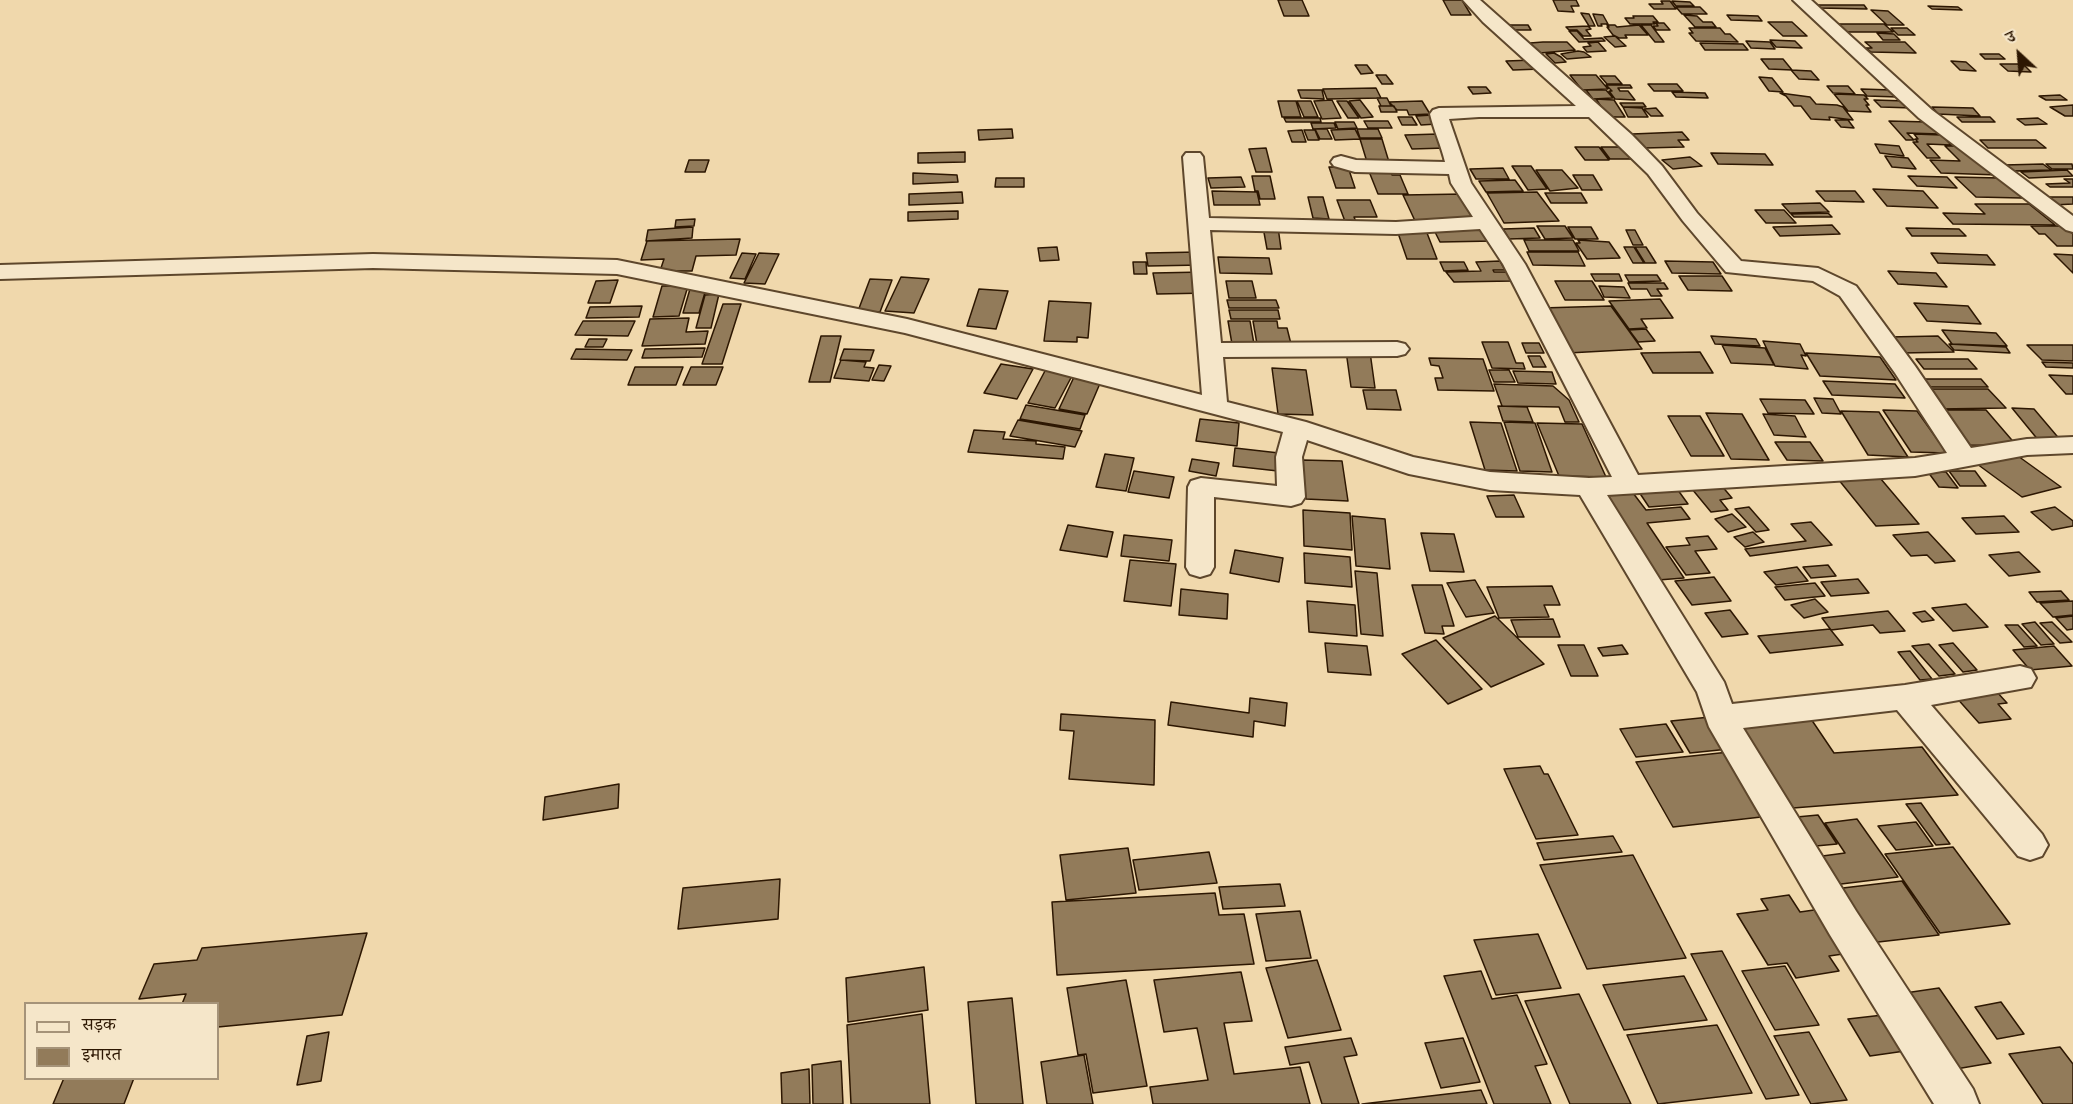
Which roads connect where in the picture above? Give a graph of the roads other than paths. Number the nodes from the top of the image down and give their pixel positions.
1 (1471, 0) edge
2 (1801, 0) edge
3 (1594, 111) junction
4 (1193, 157) dead end
5 (1341, 162) dead end
6 (1456, 168) junction
7 (1487, 222) junction
8 (1199, 224) junction
9 (2073, 226) edge
10 (0, 272) edge
11 (1397, 349) dead end
12 (1210, 350) junction
13 (1215, 407) junction
14 (1298, 428) junction
15 (2073, 445) edge
16 (1964, 458) junction
17 (1629, 484) junction
18 (1589, 487) junction
19 (1200, 567) dead end
20 (2020, 678) dead end
21 (1905, 697) junction
22 (1720, 718) junction
23 (2030, 846) dead end
24 (1958, 1104) edge

1 - 3 street
2 - 9 street
3 - 6 street
3 - 16 street
4 - 8 street
5 - 6 street
6 - 7 street
7 - 8 street
7 - 17 street
8 - 12 street
10 - 13 street
11 - 12 street
12 - 13 street
13 - 14 street
14 - 18 street
14 - 19 street
15 - 16 street
16 - 17 street
17 - 18 street
18 - 22 street
20 - 21 street
21 - 22 street
21 - 23 street
22 - 24 street

